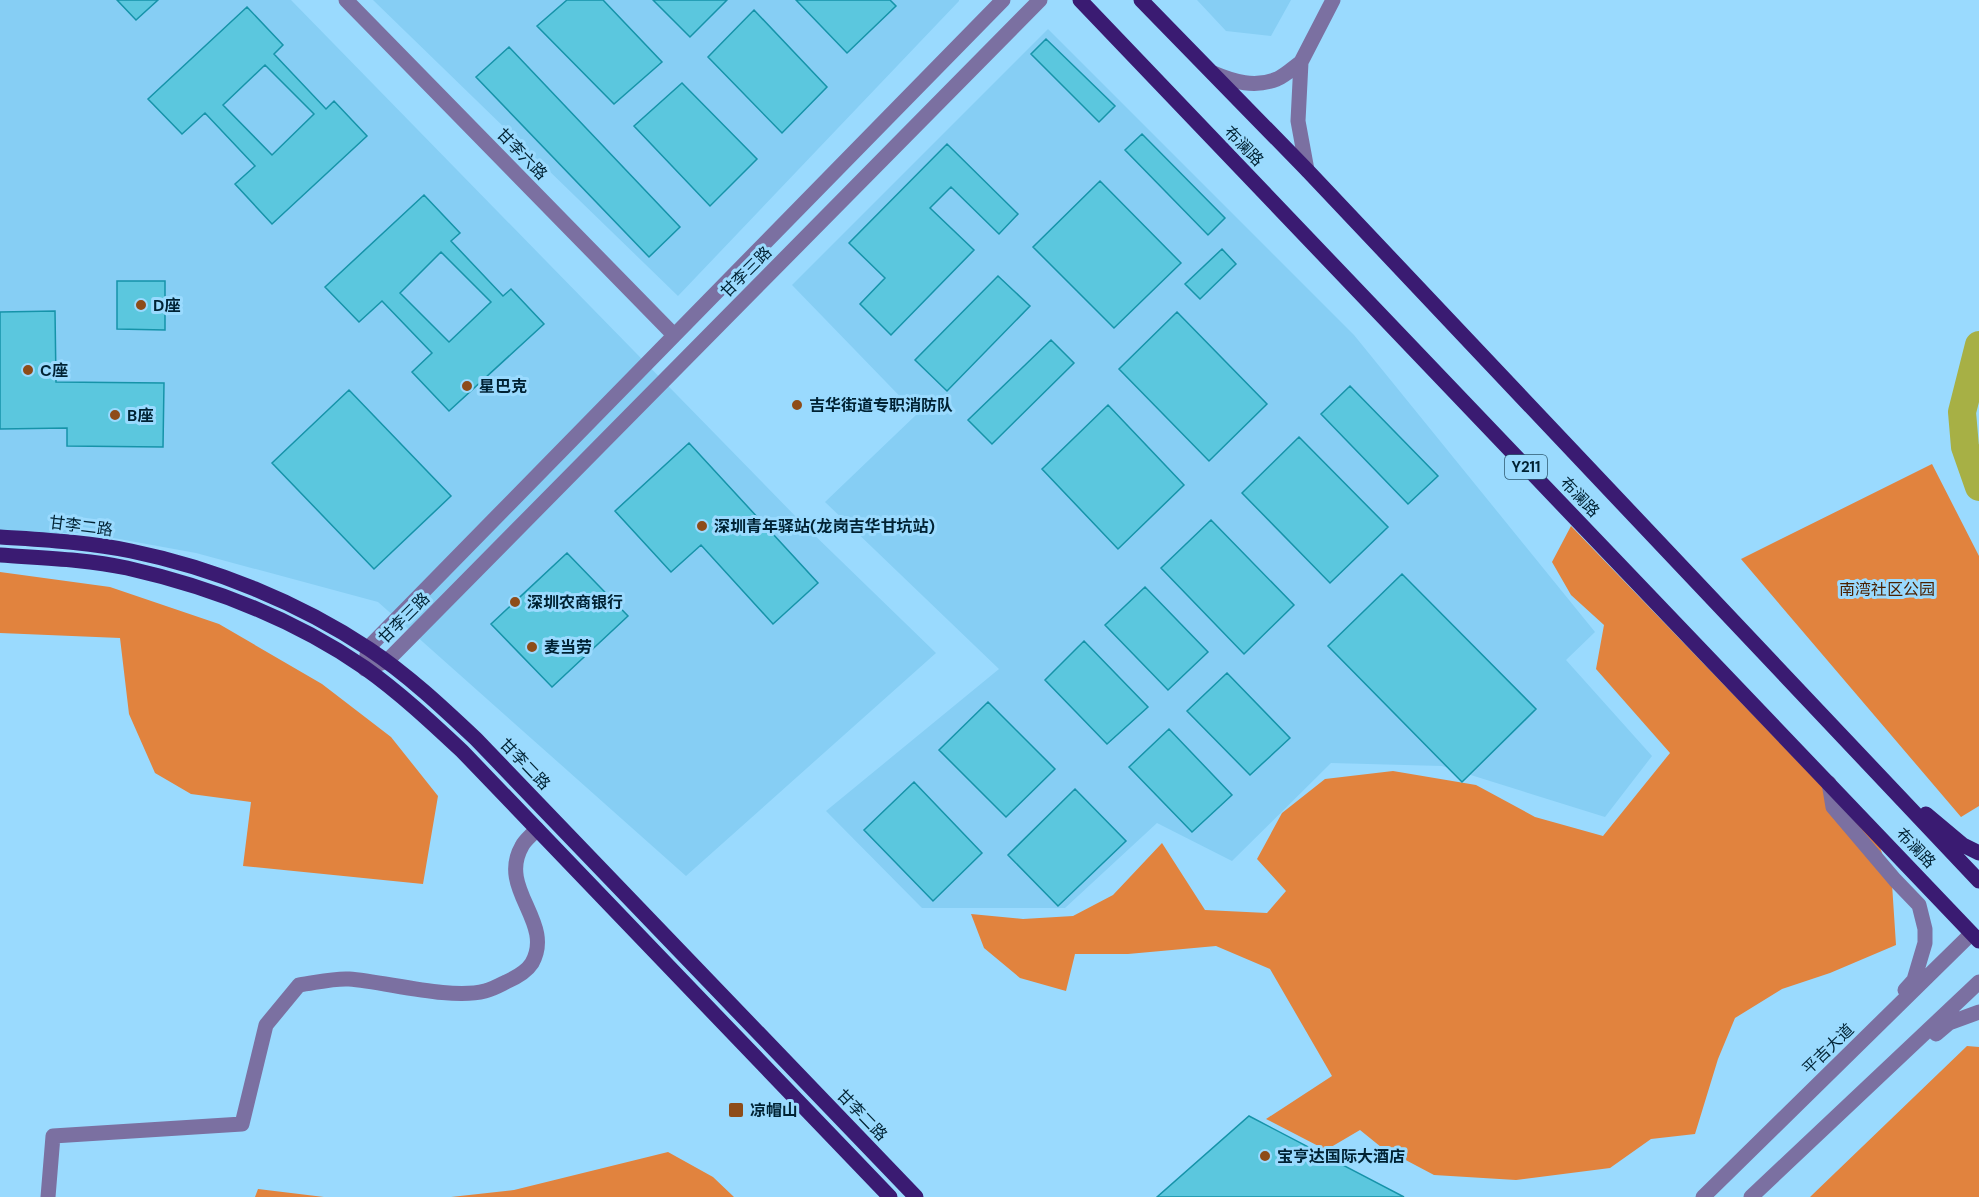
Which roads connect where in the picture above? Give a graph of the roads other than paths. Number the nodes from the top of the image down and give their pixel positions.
1 (346, 0) edge
2 (1003, 0) edge
3 (1040, 0) edge
4 (1080, 0) edge
5 (1141, 0) edge
6 (1333, 0) edge
7 (1301, 62) junction
8 (1211, 73) junction
9 (1306, 171) junction
10 (672, 333) dead end
11 (0, 537) edge
12 (0, 555) edge
13 (368, 648) junction
14 (387, 661) junction
15 (365, 669) junction
16 (1829, 783) junction
17 (1899, 797) junction
18 (537, 829) junction
19 (1979, 853) edge
20 (1979, 881) edge
21 (1976, 934) edge
22 (1979, 982) edge
23 (1979, 1012) edge
24 (1874, 1029) junction
25 (1880, 1074) junction
26 (48, 1197) edge
27 (890, 1197) edge
28 (916, 1197) edge
29 (1703, 1197) edge
30 (1751, 1197) edge

1 - 10 street, 甘李六路
2 - 13 street, 甘李三路
3 - 14 street, 甘李三路
4 - 16 main road, 布澜路 / Y211
5 - 8 main road, 布澜路 / Y211
6 - 7 street
7 - 8 street
7 - 9 street
8 - 9 main road, 布澜路 / Y211
9 - 17 main road, 布澜路 / Y211
11 - 13 main road, 甘李二路
12 - 15 main road
13 - 14 main road, 甘李二路
13 - 15 street, 甘李三路
14 - 15 street, 甘李三路
14 - 28 main road, 甘李二路
15 - 18 main road
16 - 21 main road, 布澜路 / Y211
16 - 24 street
17 - 19 main road
17 - 20 main road, 布澜路 / Y211
18 - 26 street
18 - 27 main road
21 - 24 street, 平吉大道
22 - 25 street
23 - 25 street
24 - 29 street, 平吉大道
25 - 30 street

